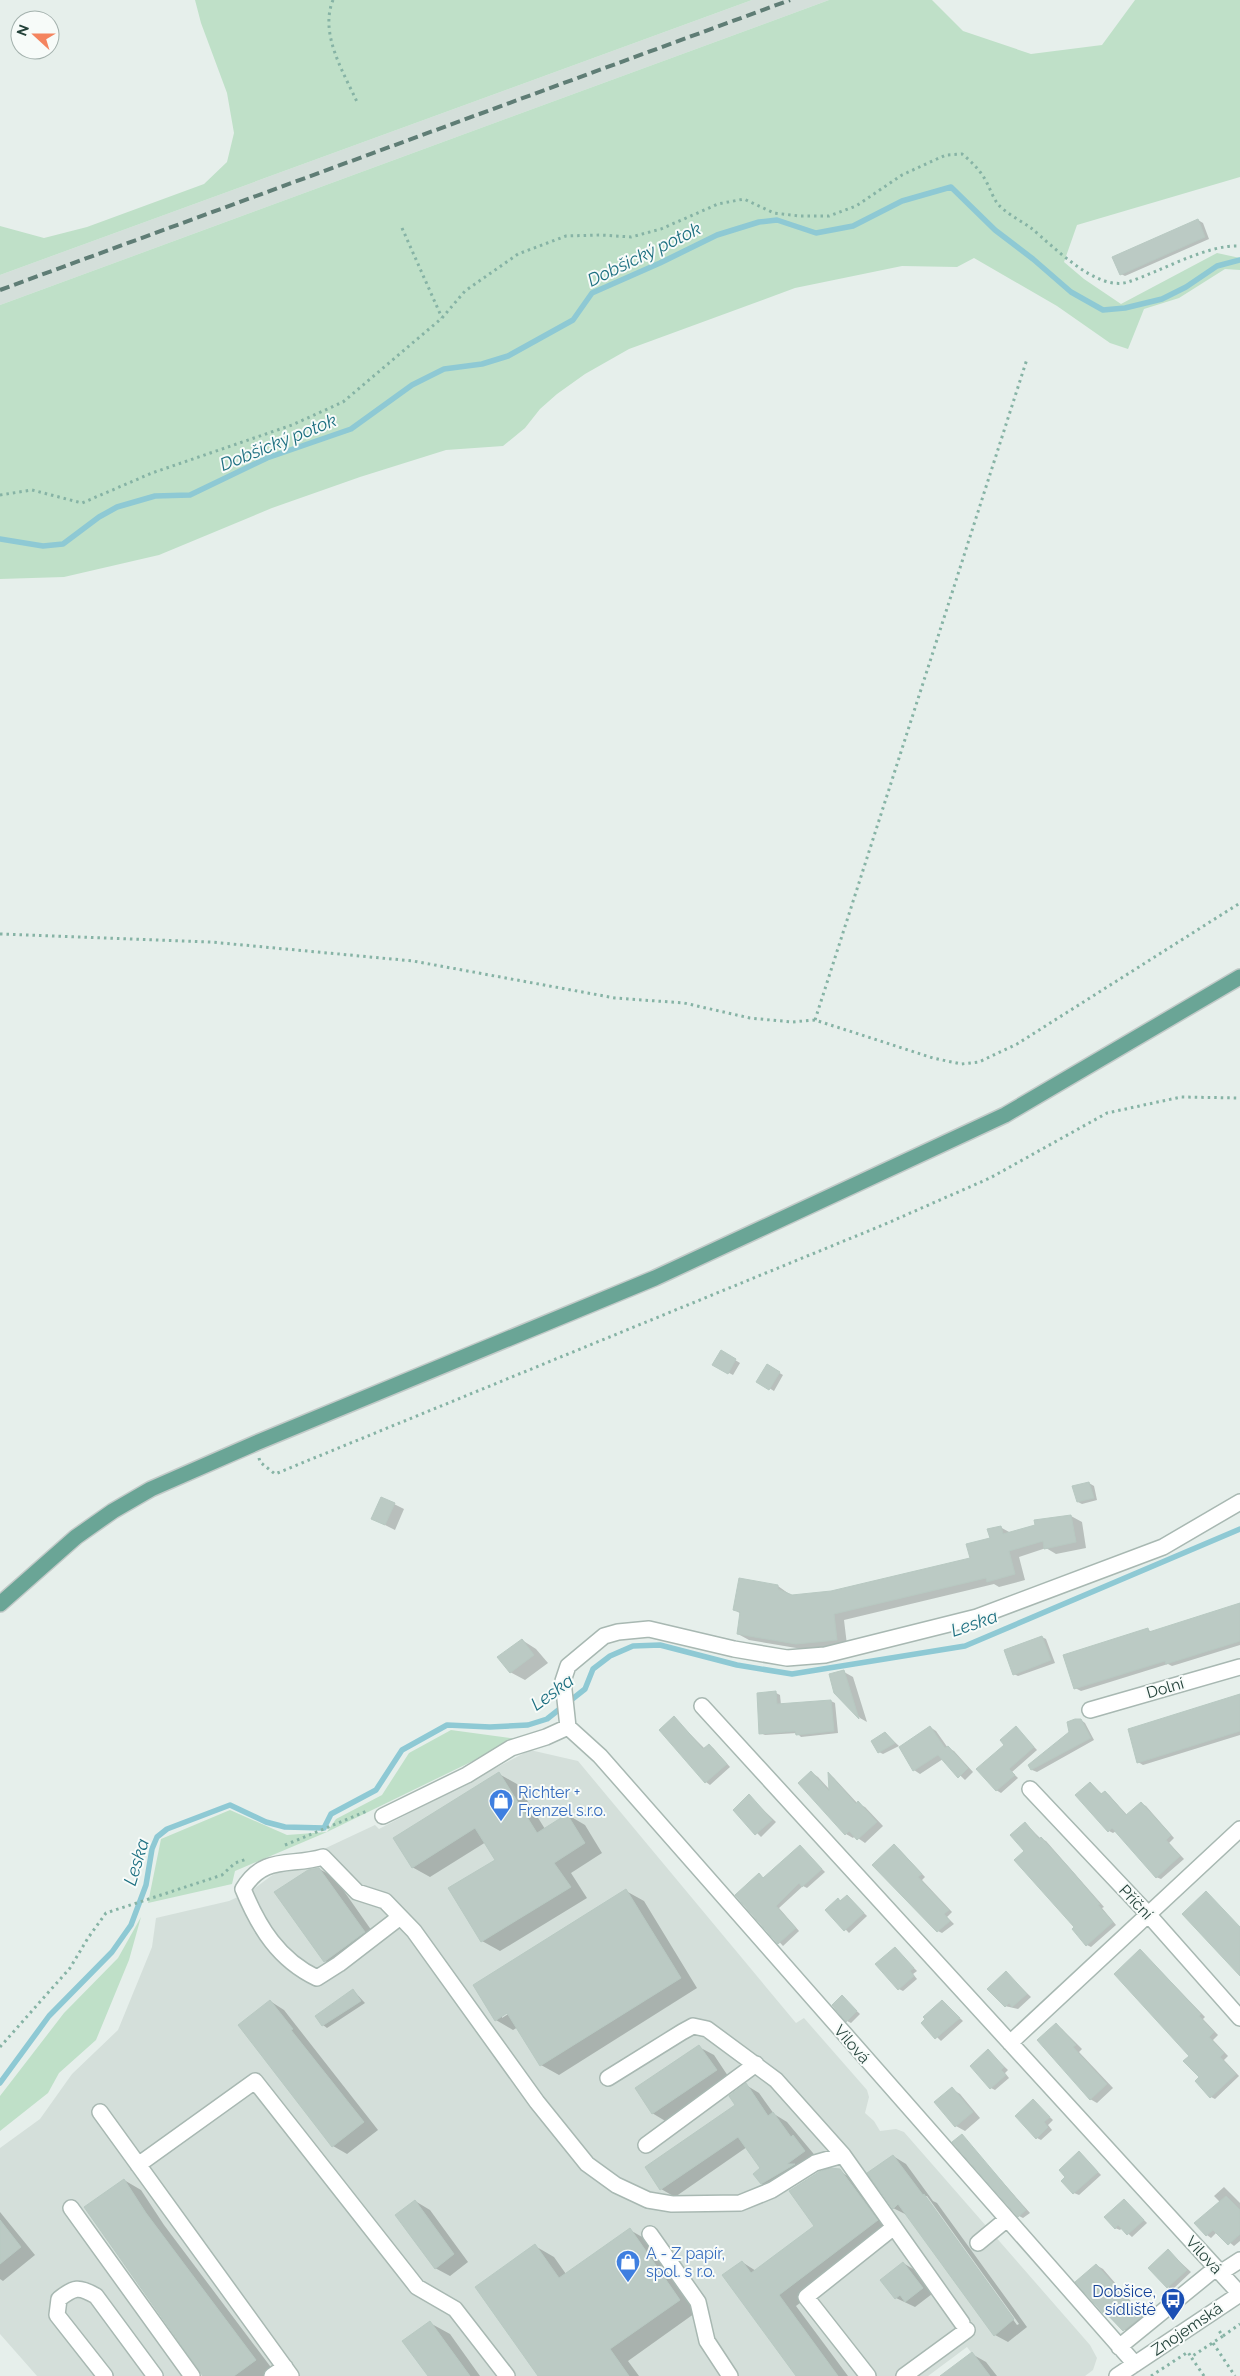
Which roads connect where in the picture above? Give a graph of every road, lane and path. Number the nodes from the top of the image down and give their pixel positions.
1 (333, 0) edge
2 (358, 104) dead end
3 (402, 228) dead end
4 (1240, 246) edge
5 (442, 318) junction
6 (1027, 359) dead end
7 (0, 495) edge
8 (1240, 903) edge
9 (0, 934) edge
10 (1240, 977) edge
11 (815, 1020) junction
12 (1240, 1098) edge
13 (256, 1443) junction
14 (1240, 1502) edge
15 (0, 1604) edge
16 (1240, 1667) edge
17 (702, 1706) dead end
18 (1090, 1710) dead end
19 (568, 1722) junction
20 (1030, 1789) dead end
21 (383, 1816) joint
22 (1240, 1829) edge
23 (280, 1847) dead end
24 (253, 1857) dead end
25 (1147, 1913) junction
26 (400, 1916) junction
27 (1240, 2018) edge
28 (1010, 2043) junction
29 (0, 2047) edge
30 (756, 2064) junction
31 (608, 2078) dead end
32 (100, 2112) dead end
33 (646, 2145) dead end
34 (843, 2155) junction
35 (138, 2165) junction
36 (71, 2208) dead end
37 (1007, 2219) junction
38 (894, 2228) junction
39 (650, 2234) dead end
40 (978, 2243) dead end
41 (1240, 2260) edge
42 (1218, 2270) junction
43 (1240, 2294) edge
44 (1208, 2315) junction
45 (1240, 2324) edge
46 (1223, 2336) junction
47 (1213, 2343) junction
48 (1120, 2346) junction
49 (1191, 2357) junction
50 (1135, 2364) junction
51 (288, 2372) edge
52 (105, 2376) edge
53 (155, 2376) edge
54 (192, 2376) edge
55 (272, 2376) edge
56 (507, 2376) edge
57 (730, 2376) edge
58 (868, 2376) edge
59 (904, 2376) edge
60 (1117, 2376) edge
61 (1151, 2376) edge
62 (1204, 2376) edge
63 (1235, 2376) edge

1 - 2 path
3 - 5 path
4 - 5 path
5 - 7 path
6 - 11 path
8 - 11 path
9 - 11 path
10 - 13 main road
12 - 13 path
13 - 15 main road
14 - 19 street
16 - 18 street, Dolní
17 - 28 street, Vilová
19 - 21 street
19 - 37 street, Vilová
20 - 25 street, Příční
21 - 23 path
22 - 25 street
24 - 29 path
25 - 27 street, Příční
25 - 28 street
26 - 26 street
26 - 34 street
28 - 42 street, Vilová
30 - 31 street
30 - 33 street
30 - 34 street
32 - 35 street
34 - 38 street
35 - 51 street
35 - 56 street
36 - 54 street
37 - 40 street
37 - 48 street, Vilová
38 - 58 street
38 - 59 street
39 - 57 street
41 - 42 street
42 - 43 street, Vilová
42 - 48 street
43 - 44 street, Znojemská
44 - 46 path
44 - 50 street, Znojemská
45 - 46 path
46 - 47 path
47 - 49 path
47 - 63 path
48 - 50 street, Vilová
49 - 61 path
49 - 62 path
50 - 60 street, Znojemská
51 - 55 street
52 - 53 street

